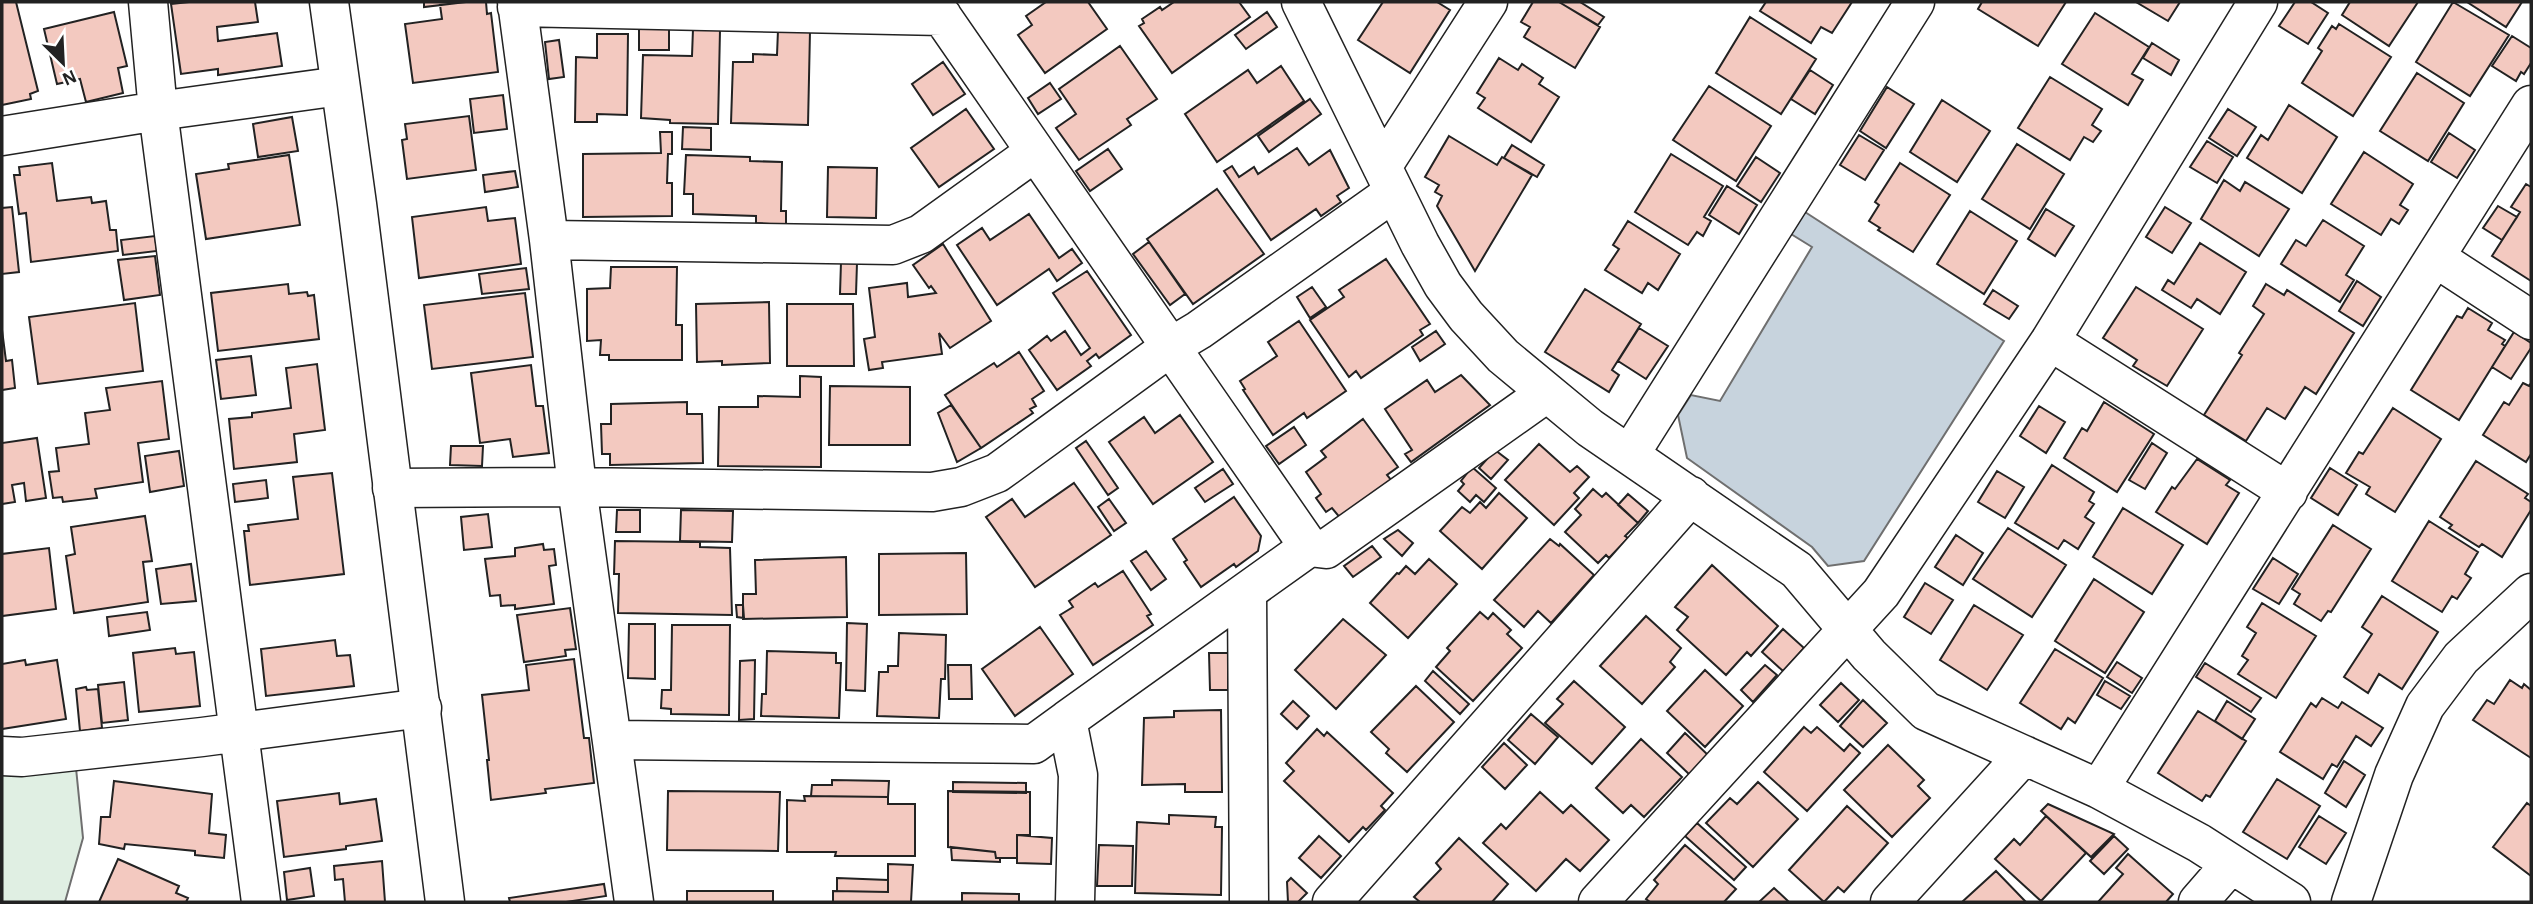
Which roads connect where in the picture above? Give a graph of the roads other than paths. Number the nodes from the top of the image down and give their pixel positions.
1 (148, 2) edge
2 (329, 2) edge
3 (1301, 2) edge
4 (1489, 2) edge
5 (1915, 2) edge
6 (2259, 2) edge
7 (517, 4) edge
8 (937, 9) edge
9 (340, 86) junction
10 (2531, 105) edge
11 (158, 111) junction
12 (2, 136) edge
13 (1035, 152) junction
14 (1388, 179) junction
15 (549, 240) junction
16 (2436, 258) junction
17 (2531, 320) edge
18 (2050, 341) junction
19 (1169, 348) junction
20 (1545, 394) junction
21 (1630, 454) junction
22 (577, 487) junction
23 (392, 488) junction
24 (2288, 492) junction
25 (1691, 496) junction
26 (1309, 547) junction
27 (1247, 592) junction
28 (2531, 593) edge
29 (1848, 629) junction
30 (422, 708) junction
31 (1068, 720) junction
32 (238, 730) junction
33 (613, 740) junction
34 (2024, 755) junction
35 (2, 756) edge
36 (2099, 789) junction
37 (2231, 864) junction
38 (261, 902) edge
39 (445, 902) edge
40 (634, 902) edge
41 (1076, 902) edge
42 (1250, 902) edge
43 (1332, 902) edge
44 (1598, 902) edge
45 (1890, 902) edge
46 (2198, 902) edge
47 (2291, 902) edge
48 (2351, 902) edge

1 - 11 street
2 - 9 street
3 - 14 street
4 - 14 street
5 - 21 street
6 - 18 street
7 - 8 street
7 - 15 street
8 - 13 street
9 - 11 street
9 - 23 street
10 - 16 street
11 - 12 street
11 - 32 street
13 - 15 street
13 - 19 street
14 - 19 street
14 - 20 street
15 - 22 street
16 - 17 street
16 - 24 street
18 - 24 street
18 - 29 street
19 - 22 street
19 - 26 street
20 - 21 street
20 - 26 street
21 - 25 street
22 - 23 street
22 - 33 street
23 - 30 street
24 - 36 street
25 - 29 street
25 - 43 street
26 - 27 street
27 - 31 street
27 - 42 street
28 - 48 street
29 - 34 street
29 - 44 street
30 - 32 street
30 - 39 street
31 - 33 street
31 - 41 street
32 - 35 street
32 - 38 street
33 - 40 street
34 - 36 street
34 - 45 street
36 - 37 street
37 - 46 street
37 - 47 street

